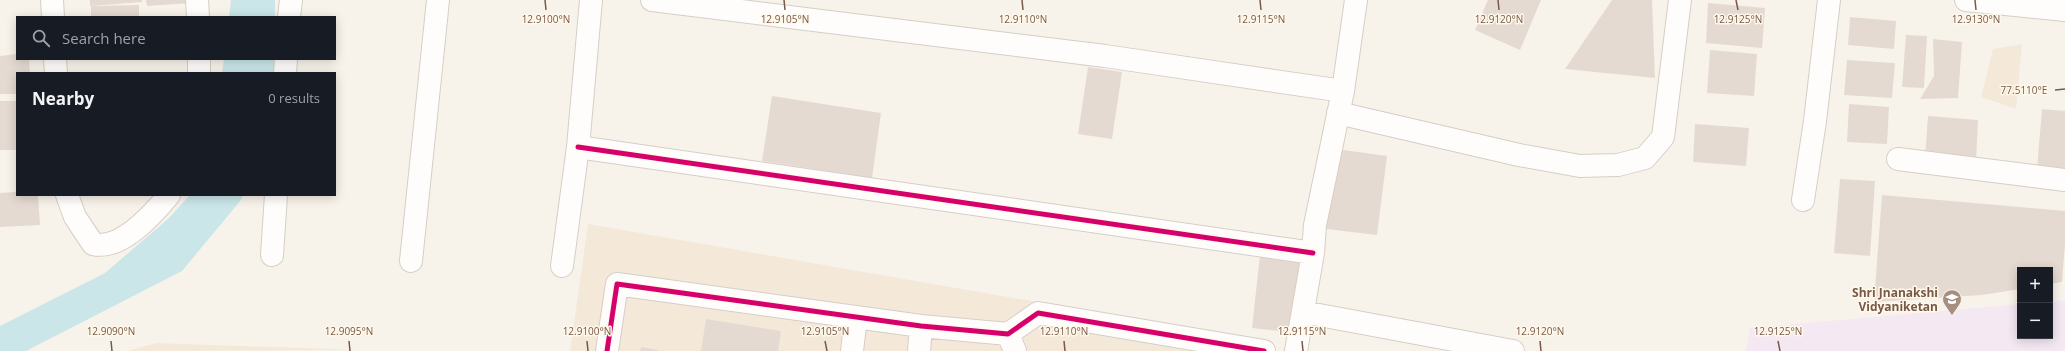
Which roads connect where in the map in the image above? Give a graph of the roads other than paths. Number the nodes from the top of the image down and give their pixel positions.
1 (52, 0) edge
2 (197, 0) edge
3 (291, 0) edge
4 (438, 0) edge
5 (591, 0) edge
6 (652, 0) edge
7 (1356, 0) edge
8 (1680, 0) edge
9 (1829, 0) edge
10 (1966, 0) edge
11 (2065, 10) edge
12 (53, 16) edge
13 (198, 16) edge
14 (289, 16) edge
15 (55, 60) edge
16 (199, 60) edge
17 (286, 60) edge
18 (56, 72) edge
19 (199, 72) edge
20 (285, 72) edge
21 (1343, 91) junction
22 (1338, 113) junction
23 (578, 147) junction
24 (1898, 160) dead end
25 (2065, 180) edge
26 (66, 196) edge
27 (168, 196) edge
28 (276, 196) edge
29 (1803, 200) dead end
30 (1313, 253) junction
31 (272, 255) dead end
32 (412, 261) dead end
33 (562, 266) dead end
34 (1303, 312) junction
35 (856, 317) junction
36 (921, 326) junction
37 (1012, 342) edge
38 (607, 351) edge
39 (852, 351) edge
40 (918, 351) edge
41 (1264, 351) edge
42 (1296, 351) edge
43 (1513, 351) edge

1 - 12 street
2 - 13 street
3 - 14 street
4 - 32 street
5 - 23 street
6 - 21 street
7 - 21 street
8 - 22 street
9 - 29 street
10 - 11 street
15 - 18 street
16 - 19 street
17 - 20 street
21 - 22 street
22 - 30 street
23 - 30 street
23 - 33 street
24 - 25 street
26 - 27 street
28 - 31 street
30 - 34 street
34 - 42 street
34 - 43 street
35 - 36 street
35 - 38 street
35 - 39 street
36 - 37 street
36 - 40 street
37 - 41 street

